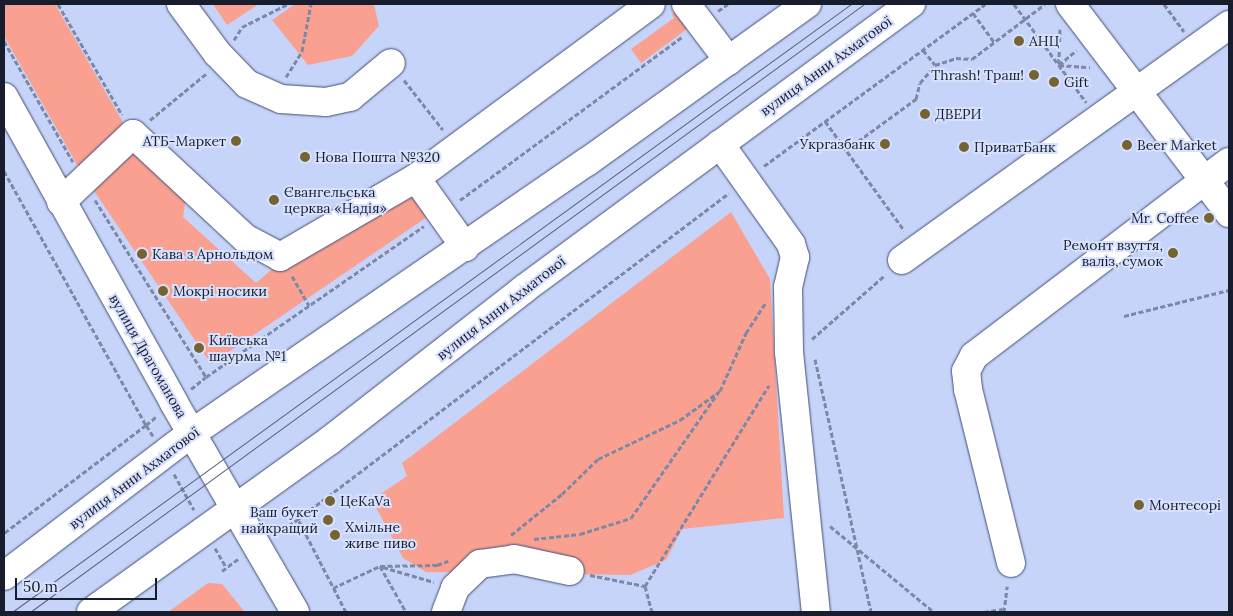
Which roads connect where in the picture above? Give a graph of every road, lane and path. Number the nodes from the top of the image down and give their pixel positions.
1 (58, 4) edge
2 (181, 4) edge
3 (288, 4) edge
4 (311, 4) edge
5 (651, 4) edge
6 (728, 4) edge
7 (807, 4) edge
8 (911, 4) edge
9 (985, 4) edge
10 (1014, 4) edge
11 (1045, 4) edge
12 (1070, 4) edge
13 (1164, 4) edge
14 (973, 12) junction
15 (693, 14) edge
16 (1025, 19) junction
17 (1229, 25) edge
18 (4, 41) edge
19 (994, 42) junction
20 (1196, 48) junction
21 (923, 50) junction
22 (223, 60) junction
23 (729, 61) junction
24 (391, 64) joint
25 (935, 65) junction
26 (1137, 90) junction
27 (274, 96) junction
28 (8, 113) edge
29 (1098, 118) junction
30 (825, 121) junction
31 (133, 134) junction
32 (720, 144) junction
33 (457, 147) junction
34 (846, 150) junction
35 (1229, 162) edge
36 (4, 172) edge
37 (416, 178) junction
38 (1206, 179) junction
39 (83, 180) junction
40 (745, 180) junction
41 (61, 202) junction
42 (1229, 213) edge
43 (441, 214) junction
44 (465, 247) junction
45 (910, 255) junction
46 (280, 257) junction
47 (1229, 290) edge
48 (770, 295) dead end
49 (309, 306) junction
50 (1124, 316) dead end
51 (789, 352) junction
52 (720, 391) junction
53 (146, 425) junction
54 (192, 434) junction
55 (163, 454) junction
56 (236, 508) junction
57 (827, 524) dead end
58 (205, 530) junction
59 (4, 533) edge
60 (510, 537) dead end
61 (531, 539) dead end
62 (857, 549) junction
63 (456, 559) dead end
64 (1011, 563) dead end
65 (380, 566) junction
66 (226, 567) dead end
67 (570, 571) joint
68 (4, 576) edge
69 (645, 586) junction
70 (333, 588) junction
71 (450, 600) edge
72 (1003, 608) dead end
73 (90, 612) edge
74 (295, 612) edge
75 (346, 612) edge
76 (406, 612) edge
77 (652, 612) edge
78 (816, 612) edge
79 (871, 612) edge
80 (934, 612) edge
81 (984, 612) edge

1 - 31 path
2 - 22 main road
3 - 22 path
4 - 27 path
5 - 33 main road
6 - 15 path
7 - 23 main road, вулиця Анни Ахматової
8 - 32 main road, вулиця Анни Ахматової
9 - 14 path
10 - 16 path
11 - 16 path
12 - 26 main road
13 - 20 path
14 - 19 path
14 - 21 path
15 - 23 main road
15 - 43 path
16 - 19 path
16 - 29 path
17 - 20 main road
18 - 39 path
19 - 25 path
20 - 26 main road
21 - 25 path
21 - 30 path
22 - 27 main road
22 - 31 path
23 - 44 main road, вулиця Анни Ахматової
24 - 27 main road
24 - 33 path
25 - 34 path
26 - 29 main road
26 - 38 main road
28 - 41 main road, вулиця Драгоманова
29 - 45 main road
30 - 34 path
30 - 40 path
31 - 39 main road
31 - 46 main road
32 - 40 main road
32 - 56 main road, вулиця Анни Ахматової
33 - 37 main road
34 - 45 path
35 - 38 main road
36 - 53 path
37 - 43 main road
37 - 46 main road
38 - 42 main road
38 - 64 main road
39 - 41 main road
39 - 49 path
40 - 51 main road
40 - 70 path
41 - 54 main road, вулиця Драгоманова
43 - 44 main road
43 - 49 path
44 - 54 main road, вулиця Анни Ахматової
45 - 62 path
46 - 49 path
47 - 50 path
48 - 52 path
51 - 69 path
51 - 78 main road
52 - 60 path
52 - 61 path
53 - 55 path
53 - 59 path
54 - 55 main road, вулиця Анни Ахматової
54 - 56 main road, вулиця Драгоманова
55 - 58 path
55 - 68 main road, вулиця Анни Ахматової
56 - 58 main road, вулиця Анни Ахматової
56 - 74 main road, вулиця Драгоманова
57 - 62 path
58 - 66 path
58 - 73 main road, вулиця Анни Ахматової
62 - 79 path
62 - 80 path
63 - 65 path
65 - 70 path
65 - 71 path
65 - 76 path
67 - 69 path
67 - 71 main road
69 - 77 path
70 - 75 path
72 - 81 path

